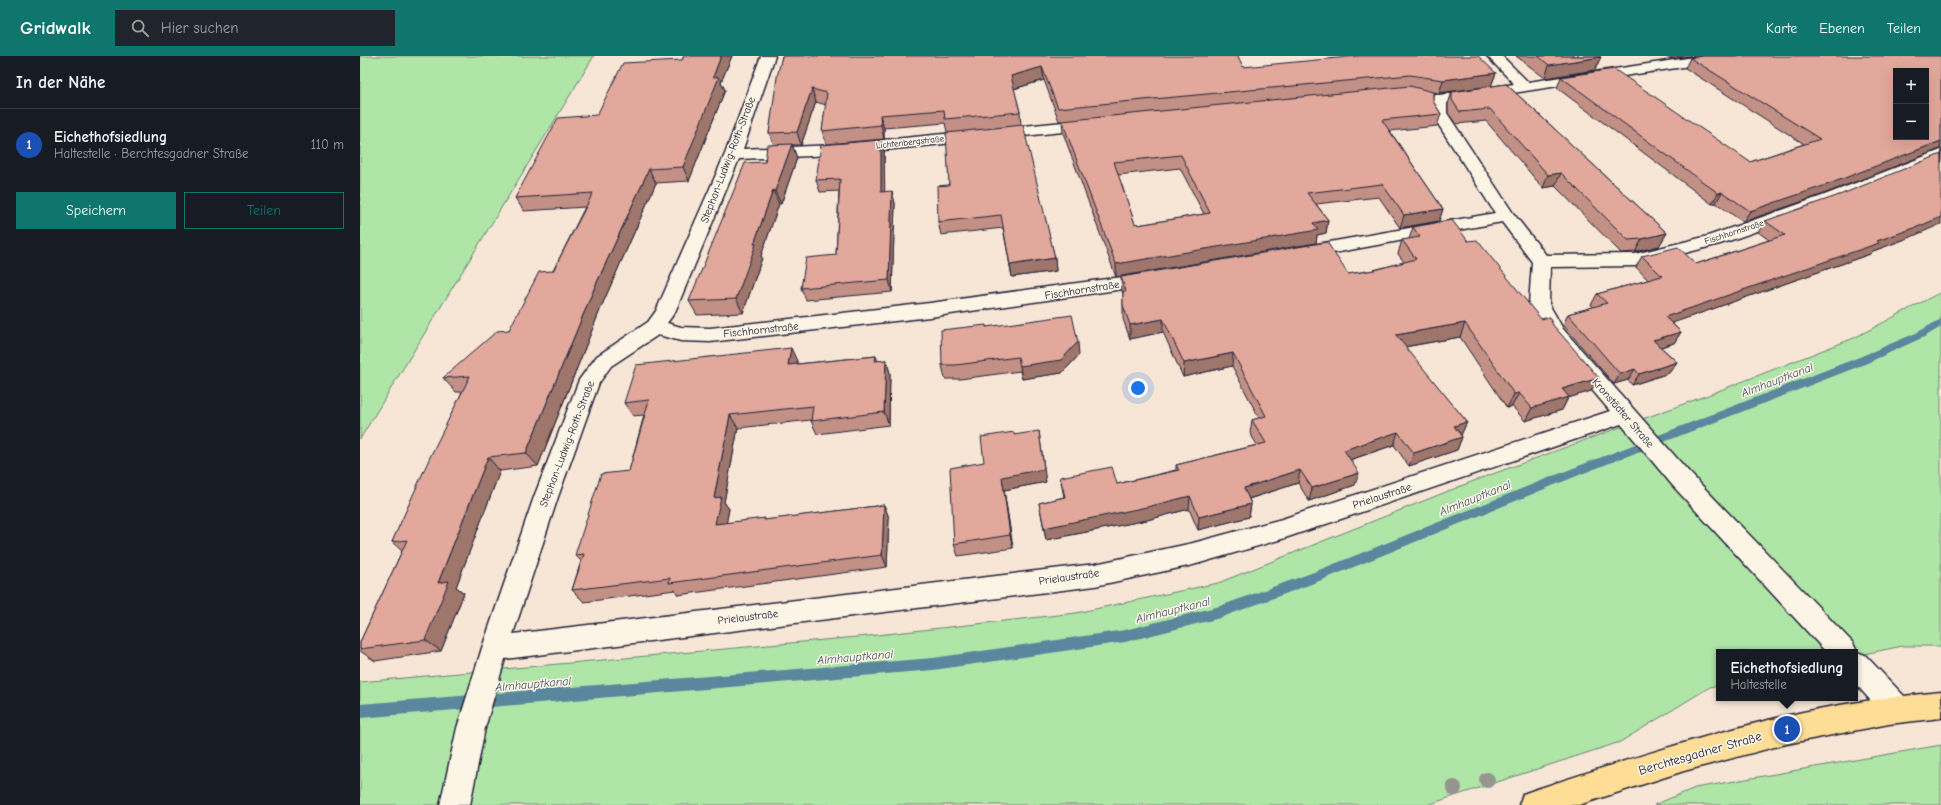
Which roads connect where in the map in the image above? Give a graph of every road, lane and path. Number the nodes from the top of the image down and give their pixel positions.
1 (768, 56) edge
2 (1494, 56) edge
3 (1729, 56) edge
4 (1526, 88) junction
5 (1392, 95) edge
6 (1438, 100) junction
7 (1105, 123) edge
8 (733, 154) junction
9 (1941, 156) edge
10 (1506, 216) junction
11 (1282, 256) edge
12 (1542, 261) junction
13 (1165, 277) edge
14 (655, 327) junction
15 (1624, 415) junction
16 (1841, 649) edge
17 (493, 655) junction
18 (1858, 667) edge
19 (1941, 705) edge
20 (1896, 708) junction
21 (455, 805) edge
22 (1534, 805) edge

1 - 8 street, Stephan-Ludwig-Roth-Straße
2 - 4 street
3 - 4 street
4 - 6 street
5 - 6 street
6 - 10 street
7 - 8 street, Lichtenbergstraße
8 - 14 street, Stephan-Ludwig-Roth-Straße
9 - 12 street, Fischhornstraße
10 - 11 street
10 - 12 street
12 - 15 street, Kronstädter Straße
13 - 14 street, Fischhornstraße
14 - 17 street, Stephan-Ludwig-Roth-Straße
15 - 16 street, Kronstädter Straße
15 - 17 street, Prielaustraße
17 - 21 street, Stephan-Ludwig-Roth-Straße
18 - 20 street
19 - 20 main road, Berchtesgadner Straße
20 - 22 main road, Berchtesgadner Straße

